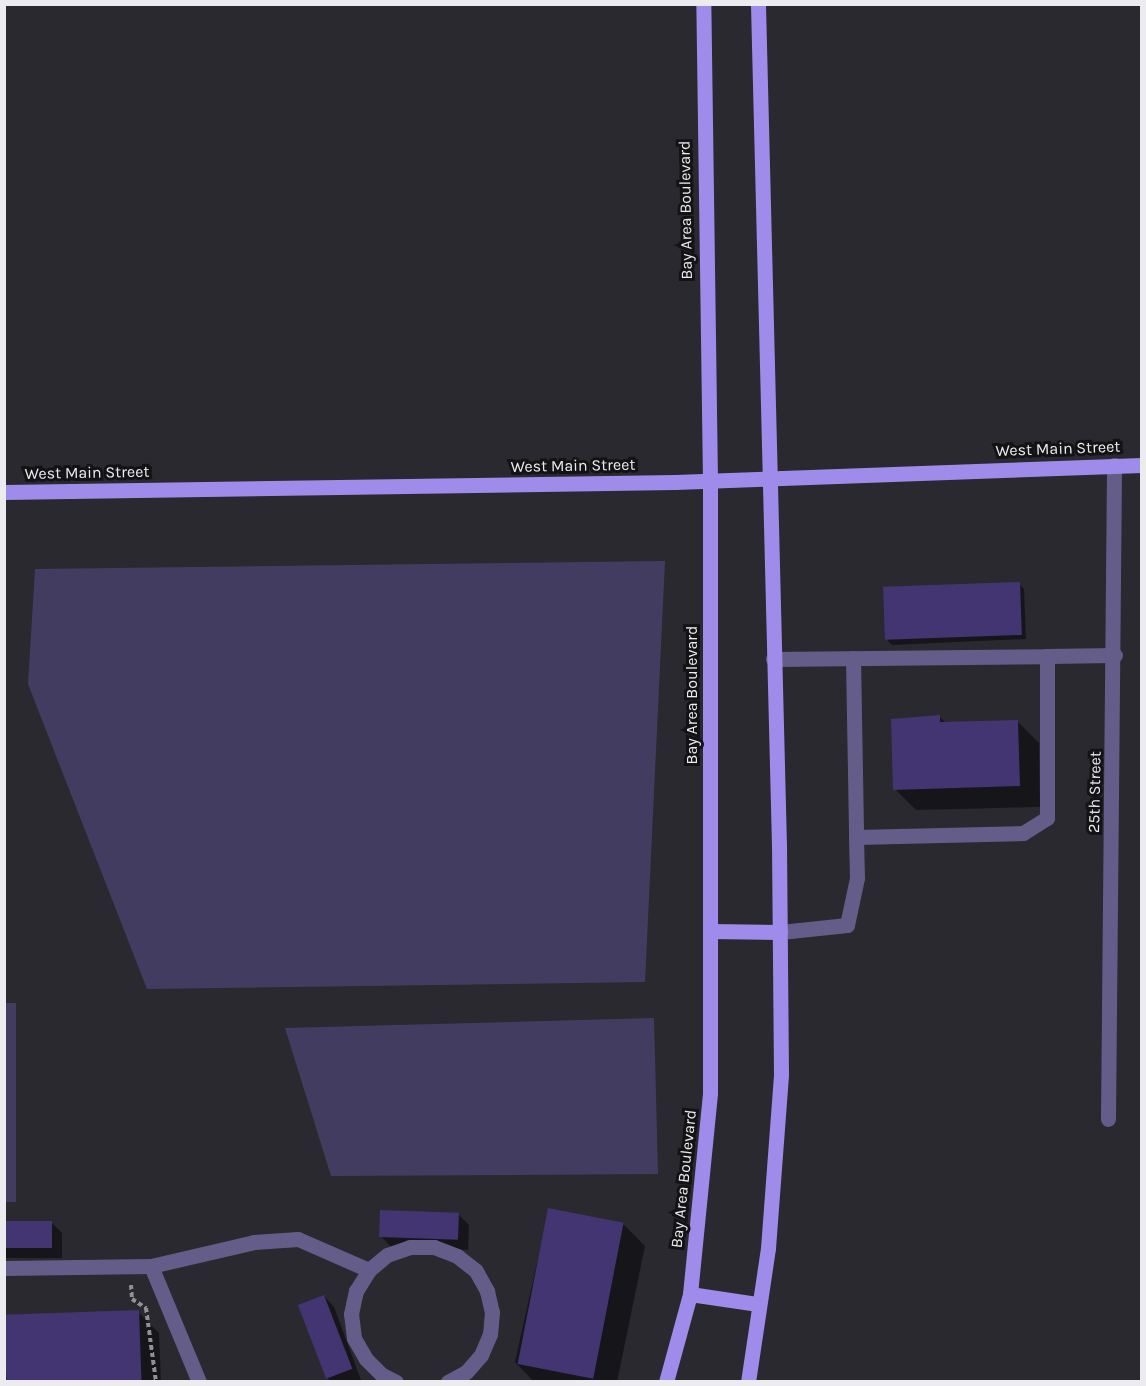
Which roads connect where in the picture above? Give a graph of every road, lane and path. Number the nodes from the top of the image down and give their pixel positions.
1 (703, 4) edge
2 (758, 4) edge
3 (1114, 465) junction
4 (1142, 465) edge
5 (768, 478) junction
6 (710, 481) junction
7 (4, 492) edge
8 (1115, 655) junction
9 (1047, 656) junction
10 (853, 658) junction
11 (773, 659) junction
12 (856, 837) junction
13 (710, 931) junction
14 (780, 932) junction
15 (1108, 1119) dead end
16 (131, 1266) junction
17 (151, 1266) junction
18 (4, 1268) edge
19 (369, 1270) junction
20 (690, 1294) junction
21 (758, 1304) junction
22 (156, 1382) edge
23 (199, 1382) edge
24 (396, 1382) edge
25 (448, 1382) edge
26 (666, 1382) edge
27 (748, 1382) edge

1 - 6 main road, Bay Area Boulevard
2 - 5 main road
3 - 4 main road, West Main Street
3 - 5 main road, West Main Street
3 - 8 street, 25th Street
5 - 6 main road, West Main Street
5 - 11 main road
6 - 7 main road, West Main Street
6 - 13 main road, Bay Area Boulevard
8 - 9 street
8 - 15 street, 25th Street
9 - 10 street
9 - 12 street
10 - 11 street
10 - 12 street
11 - 14 main road
12 - 14 street
13 - 14 main road
13 - 20 main road, Bay Area Boulevard
14 - 21 main road
16 - 17 street
16 - 18 street
16 - 22 path
17 - 19 street
17 - 23 street
19 - 24 street
19 - 25 street
20 - 21 main road
20 - 26 main road, Bay Area Boulevard
21 - 27 main road

